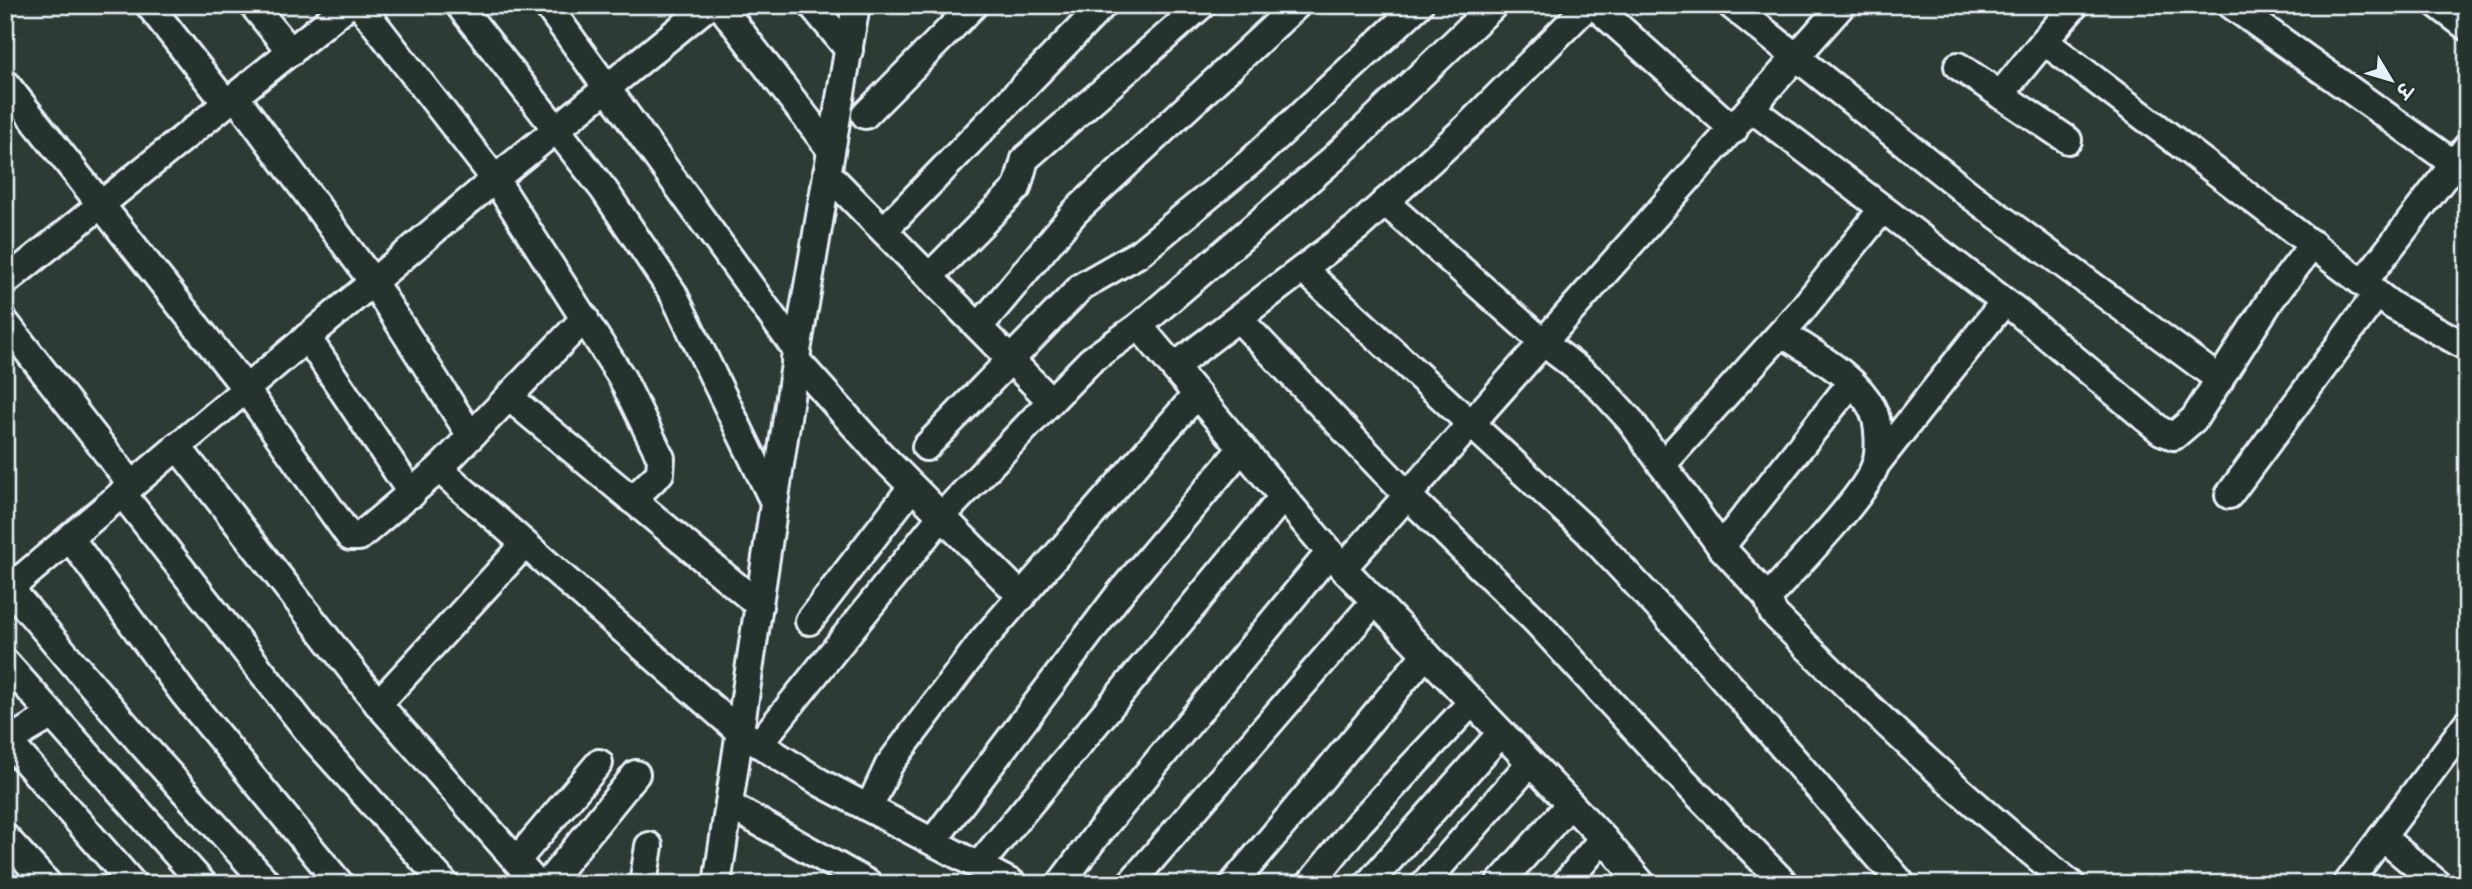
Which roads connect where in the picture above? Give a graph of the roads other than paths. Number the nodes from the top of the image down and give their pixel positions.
1 (149, 5) edge
2 (253, 5) edge
3 (348, 5) edge
4 (360, 5) edge
5 (459, 5) edge
6 (547, 5) edge
7 (709, 5) edge
8 (720, 5) edge
9 (812, 5) edge
10 (856, 5) edge
11 (974, 5) edge
12 (1103, 5) edge
13 (1202, 5) edge
14 (1297, 5) edge
15 (1419, 5) edge
16 (1494, 5) edge
17 (1588, 5) edge
18 (1594, 5) edge
19 (1731, 5) edge
20 (1842, 5) edge
21 (2074, 5) edge
22 (2231, 5) edge
23 (2438, 5) edge
24 (2467, 27) edge
25 (2044, 41) junction
26 (849, 50) junction
27 (291, 52) junction
28 (1797, 58) junction
29 (1958, 66) dead end
30 (5, 83) edge
31 (607, 86) junction
32 (2000, 95) junction
33 (230, 99) junction
34 (1752, 109) junction
35 (865, 115) dead end
36 (557, 130) junction
37 (1734, 130) junction
38 (2067, 140) dead end
39 (829, 161) junction
40 (2462, 161) edge
41 (495, 179) junction
42 (1385, 202) junction
43 (102, 203) junction
44 (1881, 211) junction
45 (884, 230) junction
46 (2313, 244) junction
47 (1303, 270) junction
48 (930, 276) junction
49 (5, 282) edge
50 (373, 282) junction
51 (2370, 288) junction
52 (2004, 302) junction
53 (585, 318) junction
54 (1239, 319) junction
55 (5, 322) edge
56 (1139, 326) junction
57 (979, 327) junction
58 (1782, 333) junction
59 (307, 337) junction
60 (1544, 343) junction
61 (2467, 347) edge
62 (796, 355) junction
63 (1012, 359) junction
64 (1174, 367) junction
65 (2220, 380) junction
66 (1851, 383) junction
67 (245, 389) junction
68 (1197, 394) junction
69 (509, 397) junction
70 (1051, 401) junction
71 (1470, 426) junction
72 (471, 436) junction
73 (177, 446) junction
74 (926, 447) dead end
75 (1242, 448) junction
76 (1876, 464) junction
77 (1662, 465) junction
78 (439, 470) junction
79 (912, 487) junction
80 (127, 489) junction
81 (412, 494) junction
82 (2228, 495) dead end
83 (1408, 496) junction
84 (1283, 497) junction
85 (632, 500) junction
86 (774, 502) junction
87 (941, 517) junction
88 (70, 538) junction
89 (524, 545) junction
90 (1721, 547) junction
91 (1336, 560) junction
92 (7, 586) edge
93 (1022, 597) junction
94 (1768, 598) junction
95 (1375, 601) junction
96 (759, 605) junction
97 (809, 621) dead end
98 (1426, 654) junction
99 (5, 662) edge
100 (1472, 702) junction
101 (378, 704) junction
102 (52, 715) junction
103 (2467, 723) edge
104 (1501, 733) junction
105 (749, 738) junction
106 (7, 742) edge
107 (1530, 762) junction
108 (599, 764) dead end
109 (636, 774) dead end
110 (1570, 804) junction
111 (729, 805) junction
112 (869, 808) junction
113 (5, 837) edge
114 (2382, 837) junction
115 (1603, 838) junction
116 (933, 841) junction
117 (649, 846) dead end
118 (517, 860) junction
119 (997, 877) edge
120 (1639, 882) edge
121 (48, 884) edge
122 (133, 884) edge
123 (203, 884) edge
124 (268, 884) edge
125 (340, 884) edge
126 (445, 884) edge
127 (537, 884) edge
128 (547, 884) edge
129 (643, 884) edge
130 (717, 884) edge
131 (869, 884) edge
132 (1060, 884) edge
133 (1130, 884) edge
134 (1233, 884) edge
135 (1310, 884) edge
136 (1368, 884) edge
137 (1424, 884) edge
138 (1499, 884) edge
139 (1565, 884) edge
140 (1785, 884) edge
141 (1902, 884) edge
142 (2071, 884) edge
143 (2347, 884) edge
144 (2438, 884) edge

1 - 33 street
2 - 27 street
3 - 27 street
4 - 41 street
5 - 36 street
6 - 31 street
7 - 31 street
8 - 39 street
9 - 26 street
10 - 26 street
11 - 35 street
12 - 45 street
13 - 48 street
14 - 57 street
15 - 63 street
16 - 56 street
17 - 42 street
18 - 37 street
19 - 28 street
20 - 28 street
21 - 25 street
22 - 40 street
23 - 24 street
25 - 32 street
25 - 46 street
26 - 39 street
27 - 33 street
28 - 34 street
28 - 65 street
29 - 32 street
30 - 43 street
31 - 36 street
31 - 62 street
32 - 38 street
33 - 43 street
33 - 50 street
34 - 37 street
34 - 44 street
36 - 41 street
36 - 86 street
37 - 60 street
39 - 45 street
39 - 62 street
40 - 51 street
41 - 50 street
41 - 53 street
42 - 47 street
42 - 60 street
43 - 49 street
43 - 67 street
44 - 52 street
44 - 58 street
45 - 48 street
46 - 51 street
46 - 65 street
47 - 54 street
47 - 71 street
48 - 57 street
50 - 59 street
50 - 72 street
51 - 61 street
51 - 82 street
52 - 65 street
52 - 76 street
53 - 69 street
53 - 85 street
54 - 64 street
54 - 83 street
55 - 80 street
56 - 64 street
56 - 70 street
57 - 63 street
58 - 66 street
58 - 77 street
59 - 67 street
59 - 81 street
60 - 71 street
60 - 77 street
62 - 79 street
62 - 86 street
63 - 70 street
63 - 74 street
64 - 68 street
66 - 76 street
66 - 90 street
67 - 73 street
67 - 81 street
68 - 75 street
68 - 93 street
69 - 72 street
69 - 85 street
70 - 87 street
71 - 83 street
71 - 141 street
72 - 78 street
73 - 80 street
73 - 101 street
75 - 84 street
75 - 116 street
76 - 94 street
77 - 90 street
78 - 81 street
78 - 89 street
79 - 87 street
79 - 97 street
80 - 88 street
80 - 126 street
83 - 91 street
83 - 140 street
84 - 91 street
84 - 119 street
85 - 96 street
86 - 96 street
87 - 93 street
87 - 105 street
88 - 92 street
88 - 125 street
89 - 101 street
89 - 105 street
90 - 94 street
91 - 95 street
91 - 132 street
92 - 124 street
93 - 112 street
94 - 142 street
95 - 98 street
95 - 133 street
96 - 105 street
98 - 100 street
98 - 134 street
99 - 102 street
100 - 104 street
100 - 135 street
101 - 118 street
102 - 106 street
102 - 123 street
103 - 114 street
104 - 107 street
104 - 136 street
105 - 111 street
105 - 112 street
106 - 122 street
107 - 110 street
107 - 137 street
108 - 118 street
109 - 128 street
110 - 115 street
110 - 138 street
111 - 130 street
111 - 131 street
112 - 116 street
113 - 121 street
114 - 143 street
114 - 144 street
115 - 120 street
115 - 139 street
116 - 119 street
117 - 129 street
118 - 127 street

